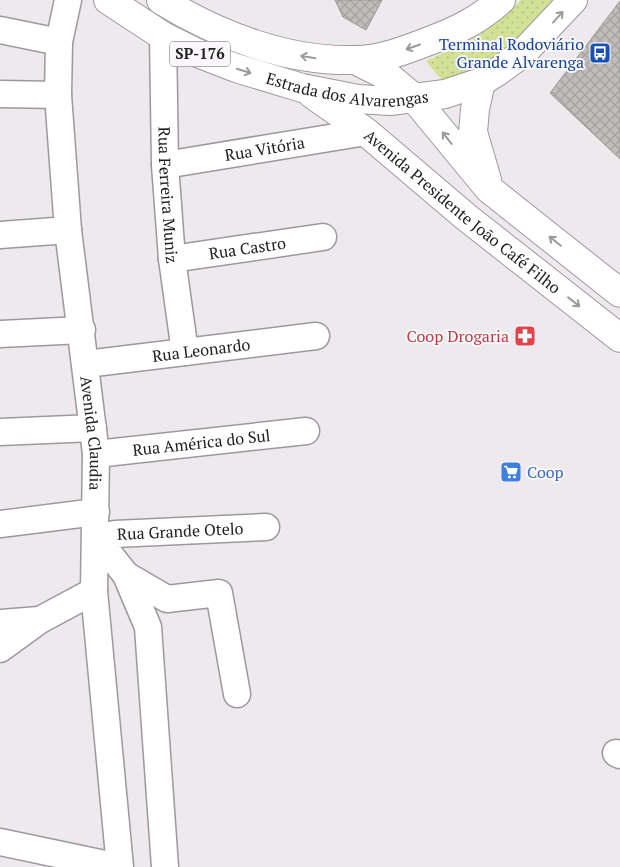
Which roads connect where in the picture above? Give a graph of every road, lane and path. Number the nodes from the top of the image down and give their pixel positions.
1 (68, 0) edge
2 (108, 0) edge
3 (160, 0) edge
4 (501, 0) edge
5 (573, 0) edge
6 (0, 30) edge
7 (163, 36) junction
8 (60, 42) junction
9 (357, 60) junction
10 (481, 82) junction
11 (302, 88) junction
12 (0, 94) edge
13 (58, 96) junction
14 (414, 98) junction
15 (366, 132) junction
16 (165, 165) junction
17 (489, 189) junction
18 (68, 230) junction
19 (0, 235) edge
20 (323, 237) dead end
21 (172, 260) junction
22 (620, 293) edge
23 (82, 330) junction
24 (0, 334) edge
25 (316, 336) dead end
26 (620, 338) edge
27 (184, 352) junction
28 (86, 364) junction
29 (93, 428) junction
30 (306, 431) dead end
31 (0, 432) edge
32 (96, 454) junction
33 (0, 524) edge
34 (96, 525) junction
35 (266, 527) dead end
36 (126, 575) junction
37 (94, 591) junction
38 (40, 620) junction
39 (0, 623) edge
40 (0, 649) edge
41 (237, 694) dead end
42 (0, 842) edge
43 (119, 867) edge
44 (166, 867) edge

1 - 8 street, Avenida Claudia
2 - 7 main road, Estrada dos Alvarengas / SP-176
9 -> 3 main road, Estrada dos Alvarengas / SP-176
4 -> 9 main road, Estrada dos Alvarengas / SP-176
10 -> 5 main road, Estrada dos Alvarengas / SP-176
6 - 8 street
7 -> 11 main road, Estrada dos Alvarengas / SP-176
7 - 16 street, Rua Ferreira Muniz
8 - 13 street, Avenida Claudia
9 - 14 main road
10 - 14 main road, Estrada dos Alvarengas / SP-176
10 - 17 main road
11 - 14 main road, Estrada dos Alvarengas / SP-176
11 - 15 main road, Avenida Presidente João Café Filho
12 - 13 street
13 - 18 street, Avenida Claudia
17 -> 14 main road
15 - 16 street, Rua Vitória
15 -> 26 main road, Avenida Presidente João Café Filho
16 - 21 street, Rua Ferreira Muniz
22 -> 17 main road
18 - 19 street
18 - 23 street, Avenida Claudia
20 - 21 street, Rua Castro
21 - 27 street, Rua Ferreira Muniz
23 - 24 street
23 - 28 street, Avenida Claudia
25 - 27 street, Rua Leonardo
27 - 28 street, Rua Leonardo
28 - 29 street, Avenida Claudia
29 - 31 street
29 - 32 street, Avenida Claudia
30 - 32 street, Rua América do Sul
32 - 34 street, Avenida Claudia
33 - 34 street, Rua Grande Otelo
34 - 35 street, Rua Grande Otelo
34 - 36 street
34 - 37 street, Avenida Claudia
36 - 41 street
36 - 44 street
37 - 38 street
37 - 43 street, Avenida Claudia
38 - 39 street
38 - 40 street
42 - 43 street

